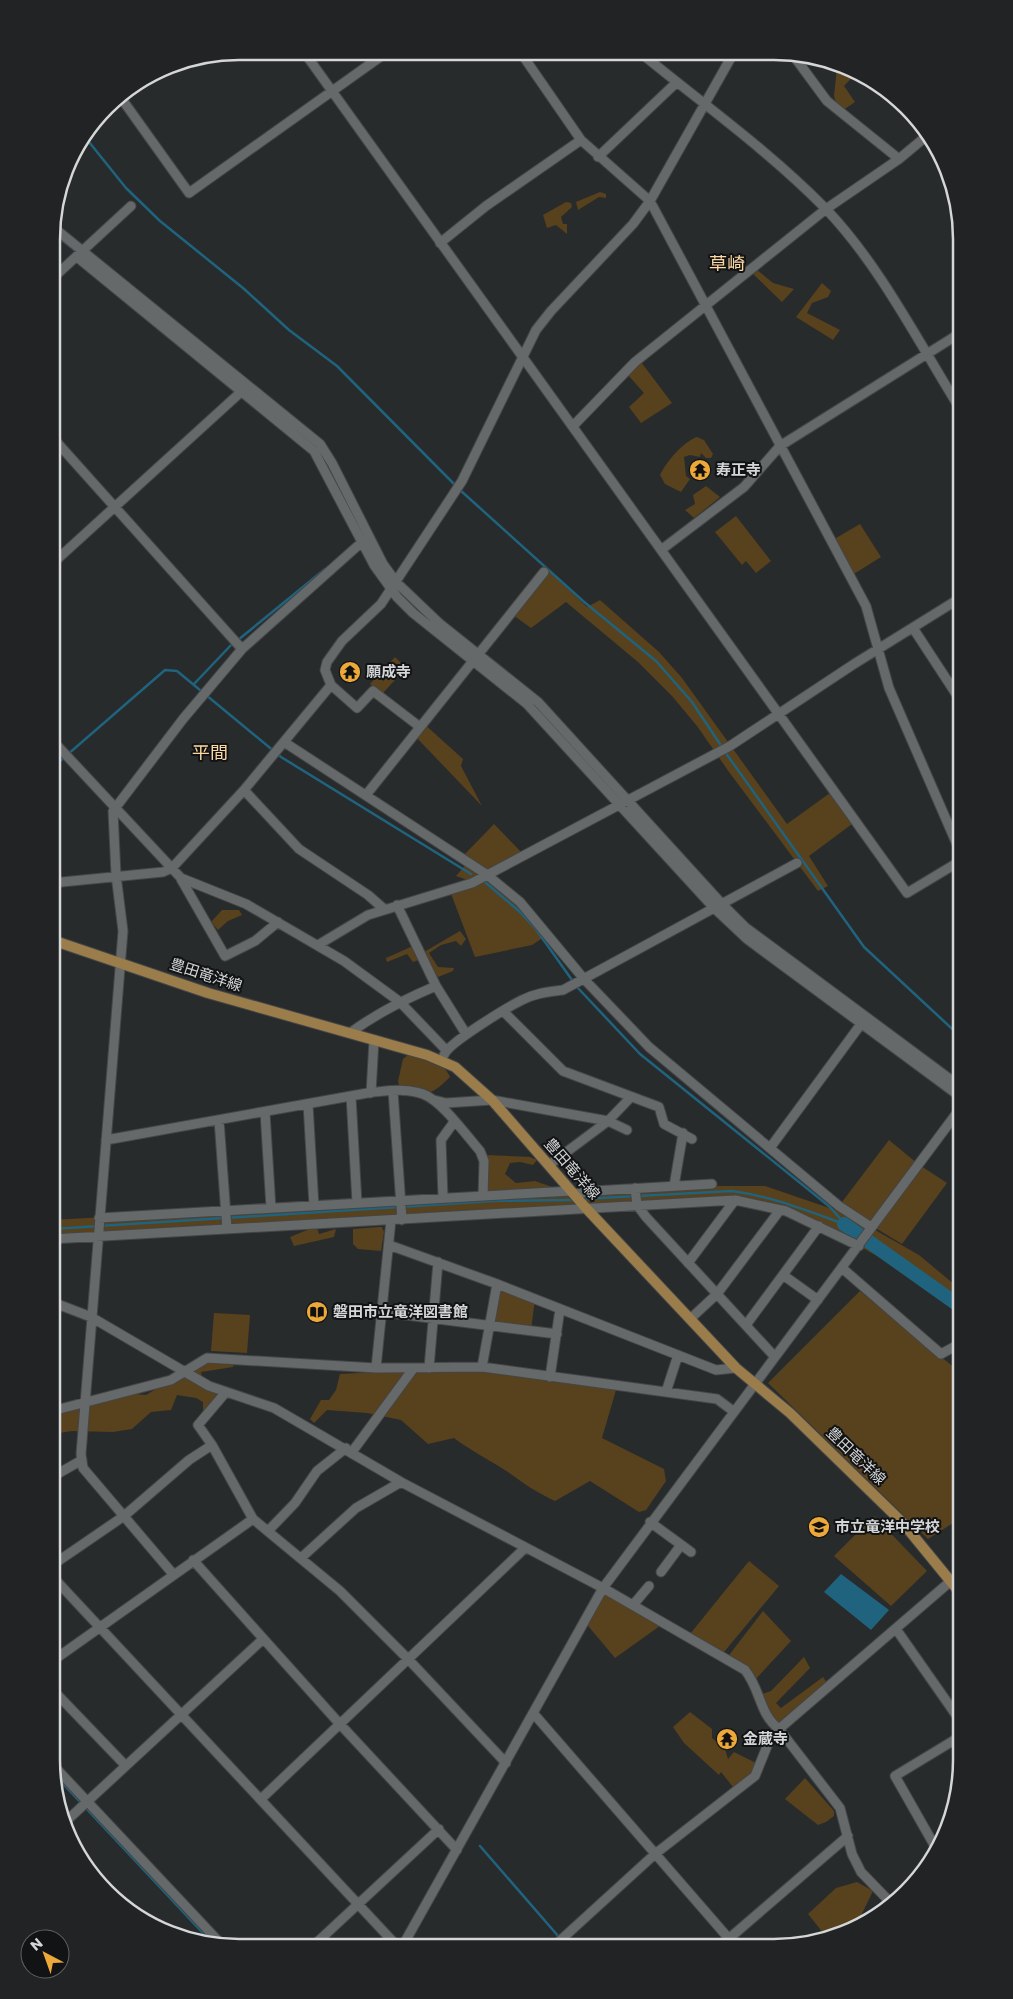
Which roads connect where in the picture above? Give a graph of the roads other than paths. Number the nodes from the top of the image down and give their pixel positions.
1 (310, 60) edge
2 (377, 60) edge
3 (526, 60) edge
4 (650, 60) edge
5 (730, 60) edge
6 (798, 62) edge
7 (677, 82) junction
8 (332, 91) junction
9 (124, 102) edge
10 (705, 105) junction
11 (923, 139) edge
12 (581, 140) junction
13 (598, 157) junction
14 (899, 159) junction
15 (650, 201) junction
16 (131, 206) dead end
17 (826, 209) junction
18 (60, 234) edge
19 (440, 243) junction
20 (79, 254) junction
21 (60, 272) edge
22 (706, 306) junction
23 (953, 338) edge
24 (926, 354) junction
25 (523, 358) junction
26 (242, 391) junction
27 (953, 398) edge
28 (573, 426) junction
29 (60, 446) edge
30 (780, 446) junction
31 (114, 508) junction
32 (362, 542) junction
33 (661, 550) junction
34 (60, 557) edge
35 (544, 572) dead end
36 (393, 586) junction
37 (953, 603) edge
38 (913, 628) junction
39 (242, 649) junction
40 (879, 650) junction
41 (476, 658) junction
42 (331, 686) junction
43 (953, 689) edge
44 (778, 714) junction
45 (420, 727) junction
46 (284, 742) junction
47 (60, 749) edge
48 (244, 790) junction
49 (366, 795) junction
50 (623, 802) junction
51 (115, 807) junction
52 (953, 838) edge
53 (797, 863) dead end
54 (953, 864) edge
55 (172, 868) junction
56 (487, 874) junction
57 (116, 875) junction
58 (181, 878) junction
59 (60, 882) edge
60 (398, 905) junction
61 (718, 906) junction
62 (384, 909) junction
63 (278, 922) junction
64 (60, 943) edge
65 (318, 946) junction
66 (120, 962) junction
67 (584, 979) junction
68 (436, 986) junction
69 (400, 1002) junction
70 (504, 1012) junction
71 (861, 1024) junction
72 (350, 1033) junction
73 (466, 1034) junction
74 (374, 1040) junction
75 (446, 1050) junction
76 (443, 1061) junction
77 (953, 1081) edge
78 (393, 1091) junction
79 (953, 1091) edge
80 (371, 1092) junction
81 (351, 1096) junction
82 (632, 1097) junction
83 (434, 1100) junction
84 (492, 1100) junction
85 (308, 1104) junction
86 (265, 1112) junction
87 (953, 1118) edge
88 (219, 1120) junction
89 (608, 1121) junction
90 (454, 1122) junction
91 (626, 1130) dead end
92 (683, 1133) junction
93 (692, 1138) dead end
94 (106, 1140) junction
95 (770, 1148) junction
96 (549, 1165) junction
97 (712, 1184) dead end
98 (674, 1186) junction
99 (635, 1188) junction
100 (573, 1193) junction
101 (483, 1196) junction
102 (443, 1198) junction
103 (735, 1200) junction
104 (402, 1201) junction
105 (357, 1203) junction
106 (637, 1204) junction
107 (314, 1206) junction
108 (585, 1207) junction
109 (271, 1208) junction
110 (780, 1210) junction
111 (226, 1211) junction
112 (99, 1218) junction
113 (391, 1220) junction
114 (402, 1220) junction
115 (819, 1226) junction
116 (871, 1227) junction
117 (227, 1229) junction
118 (97, 1237) junction
119 (60, 1239) edge
120 (389, 1245) junction
121 (858, 1246) junction
122 (438, 1262) junction
123 (688, 1262) junction
124 (842, 1268) junction
125 (783, 1275) junction
126 (497, 1284) junction
127 (717, 1294) junction
128 (818, 1300) junction
129 (60, 1305) edge
130 (560, 1309) junction
131 (382, 1312) junction
132 (91, 1317) junction
133 (433, 1318) junction
134 (690, 1319) junction
135 (490, 1324) junction
136 (746, 1325) junction
137 (557, 1334) junction
138 (953, 1348) edge
139 (678, 1355) junction
140 (775, 1357) junction
141 (482, 1367) junction
142 (376, 1368) junction
143 (413, 1368) junction
144 (429, 1368) junction
145 (736, 1368) junction
146 (183, 1373) junction
147 (550, 1377) junction
148 (754, 1384) junction
149 (226, 1392) junction
150 (666, 1392) junction
151 (84, 1404) junction
152 (60, 1409) edge
153 (733, 1411) junction
154 (212, 1445) junction
155 (349, 1450) junction
156 (82, 1460) junction
157 (60, 1472) edge
158 (401, 1482) junction
159 (124, 1516) junction
160 (254, 1519) junction
161 (650, 1522) junction
162 (268, 1530) junction
163 (681, 1545) junction
164 (525, 1548) junction
165 (691, 1552) dead end
166 (301, 1558) junction
167 (60, 1560) edge
168 (194, 1560) junction
169 (661, 1572) dead end
170 (173, 1574) junction
171 (952, 1580) joint
172 (60, 1585) edge
173 (649, 1586) dead end
174 (603, 1588) junction
175 (633, 1605) junction
176 (99, 1627) junction
177 (896, 1629) junction
178 (262, 1640) junction
179 (60, 1655) edge
180 (409, 1660) junction
181 (60, 1697) edge
182 (953, 1711) edge
183 (534, 1714) junction
184 (182, 1715) junction
185 (340, 1724) junction
186 (779, 1729) junction
187 (953, 1741) edge
188 (506, 1763) junction
189 (125, 1765) junction
190 (60, 1773) edge
191 (261, 1799) junction
192 (87, 1802) junction
193 (69, 1818) edge
194 (439, 1829) junction
195 (848, 1836) junction
196 (933, 1843) edge
197 (457, 1850) junction
198 (656, 1854) junction
199 (887, 1899) edge
200 (358, 1905) junction
201 (214, 1937) edge
202 (321, 1939) edge
203 (390, 1939) edge
204 (407, 1939) edge
205 (562, 1939) edge
206 (729, 1939) joint

1 - 8 street
2 - 8 street
3 - 12 street
4 - 7 street
5 - 10 street
6 - 14 street
7 - 10 street
7 - 13 street
8 - 9 street
8 - 19 street
10 - 15 street
10 - 17 street
11 - 14 street
12 - 13 street
12 - 19 street
13 - 15 street
14 - 17 street
15 - 22 street
15 - 25 street
16 - 20 street
17 - 22 street
17 - 24 street
18 - 20 street
19 - 25 street
20 - 21 street
20 - 26 street
20 - 36 street
22 - 28 street
22 - 30 street
23 - 24 street
24 - 27 street
24 - 30 street
25 - 28 street
25 - 36 street
26 - 31 street
26 - 32 street
28 - 33 street
29 - 31 street
30 - 33 street
30 - 40 street
31 - 34 street
31 - 39 street
32 - 36 street
32 - 39 street
33 - 44 street
35 - 41 street
36 - 41 street
36 - 42 street
37 - 38 street
38 - 40 street
38 - 43 street
39 - 51 street
40 - 44 street
40 - 52 street
41 - 45 street
41 - 50 street
42 - 45 street
42 - 46 street
44 - 50 street
44 - 54 street
45 - 49 street
46 - 48 street
46 - 49 street
47 - 51 street
48 - 55 street
48 - 62 street
49 - 56 street
50 - 56 street
50 - 61 street
51 - 55 street
51 - 57 street
53 - 61 street
55 - 57 street
55 - 58 street
56 - 60 street
56 - 67 street
57 - 59 street
57 - 66 street
58 - 63 street
58 - 63 street
60 - 62 street
60 - 68 street
61 - 67 street
61 - 71 street
61 - 77 street
62 - 65 street
63 - 65 street
64 - 66 main road, 豊田竜洋線
65 - 69 street
66 - 72 main road, 豊田竜洋線
66 - 94 street
67 - 70 street
67 - 95 street
68 - 69 street
68 - 73 street
69 - 72 street
69 - 75 street
70 - 73 street
70 - 82 street
71 - 79 street
71 - 95 street
72 - 74 main road, 豊田竜洋線
73 - 75 street
74 - 76 main road, 豊田竜洋線
74 - 80 street
75 - 76 street
76 - 84 main road, 豊田竜洋線
78 - 80 street
78 - 83 street
78 - 104 street
80 - 81 street
81 - 85 street
81 - 105 street
82 - 89 street
82 - 92 street
83 - 84 street
83 - 90 street
84 - 89 street
84 - 96 main road, 豊田竜洋線
85 - 86 street
85 - 107 street
86 - 88 street
86 - 109 street
87 - 116 street
88 - 94 street
88 - 111 street
89 - 91 street
89 - 96 street
90 - 101 street
90 - 102 street
92 - 93 street
92 - 98 street
94 - 112 street
95 - 116 street
96 - 100 main road, 豊田竜洋線
97 - 98 street
98 - 99 street
99 - 100 street
99 - 106 street
100 - 101 street
100 - 108 main road, 豊田竜洋線
101 - 102 street
102 - 104 street
103 - 106 street
103 - 110 street
103 - 123 street
104 - 105 street
104 - 114 street
105 - 107 street
106 - 108 street
106 - 123 street
107 - 109 street
108 - 114 street
108 - 134 main road, 豊田竜洋線
109 - 111 street
110 - 115 street
110 - 127 street
111 - 112 street
111 - 117 street
112 - 118 street
113 - 114 street
113 - 117 street
113 - 120 street
115 - 121 street
115 - 125 street
116 - 121 street
117 - 118 street
118 - 119 street
118 - 132 street
120 - 122 street
120 - 131 street
121 - 124 street
122 - 126 street
122 - 133 street
123 - 127 street
124 - 128 street
124 - 138 street
125 - 128 street
125 - 136 street
126 - 130 street
126 - 135 street
127 - 134 street
127 - 136 street
128 - 140 street
129 - 132 street
130 - 137 street
130 - 139 street
131 - 133 street
131 - 142 street
132 - 146 street
132 - 151 street
133 - 135 street
133 - 144 street
134 - 145 main road, 豊田竜洋線
135 - 137 street
135 - 141 street
136 - 140 street
137 - 147 street
139 - 145 street
139 - 150 street
140 - 148 street
141 - 144 street
141 - 147 street
142 - 143 street
142 - 146 street
143 - 144 street
143 - 155 street
145 - 148 main road, 豊田竜洋線
146 - 149 street
146 - 151 street
147 - 150 street
148 - 153 street
148 - 171 main road, 豊田竜洋線
149 - 154 street
149 - 155 street
150 - 153 street
151 - 152 street
151 - 156 street
153 - 161 street
154 - 159 street
154 - 160 street
155 - 158 street
155 - 162 street
156 - 157 street
156 - 159 street
158 - 164 street
158 - 166 street
159 - 167 street
159 - 170 street
160 - 162 street
160 - 168 street
161 - 163 street
161 - 174 street
162 - 166 street
163 - 165 street
163 - 169 street
164 - 174 street
164 - 180 street
166 - 180 street
168 - 170 street
168 - 178 street
170 - 176 street
171 - 177 street
172 - 176 street
173 - 175 street
174 - 175 street
174 - 183 street
175 - 186 street
176 - 179 street
176 - 184 street
177 - 182 street
177 - 186 street
178 - 184 street
178 - 185 street
180 - 185 street
180 - 188 street
181 - 189 street
183 - 188 street
183 - 198 street
184 - 189 street
184 - 191 street
185 - 191 street
185 - 194 street
186 - 195 street
186 - 198 street
187 - 196 street
188 - 197 street
189 - 192 street
190 - 192 street
191 - 200 street
192 - 193 street
192 - 201 street
194 - 197 street
194 - 200 street
195 - 199 street
195 - 206 street
197 - 204 street
198 - 205 street
198 - 206 street
200 - 202 street
200 - 203 street

